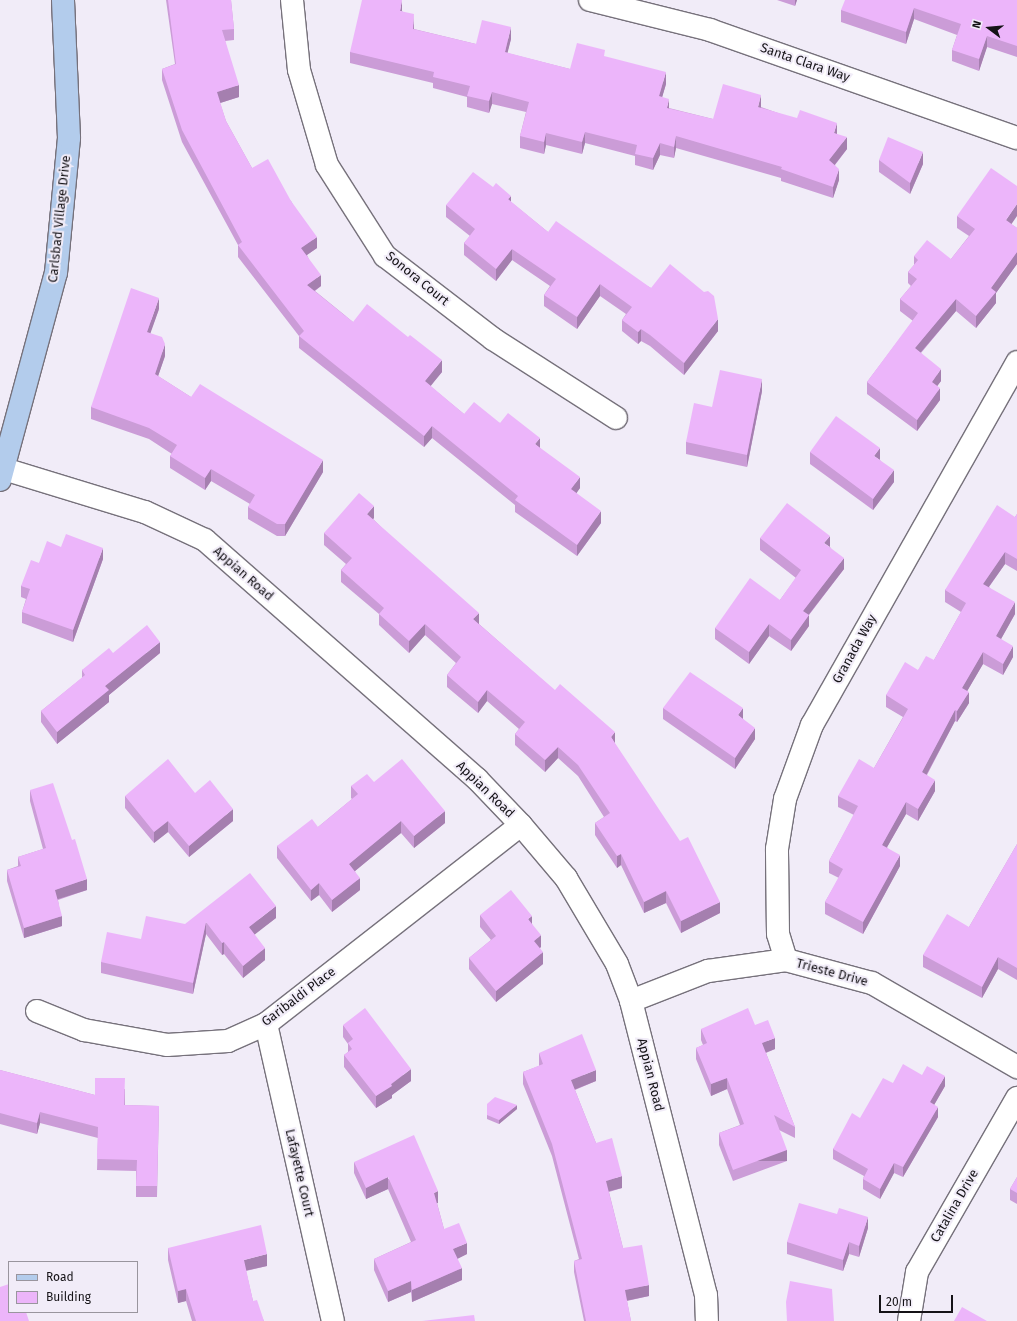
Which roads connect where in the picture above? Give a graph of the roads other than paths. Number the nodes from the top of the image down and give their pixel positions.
1 (63, 0) edge
2 (292, 0) edge
3 (590, 0) edge
4 (1017, 138) edge
5 (1017, 362) edge
6 (616, 418) dead end
7 (2, 474) edge
8 (521, 825) junction
9 (786, 960) junction
10 (631, 1001) junction
11 (37, 1011) dead end
12 (266, 1024) junction
13 (1017, 1067) edge
14 (1017, 1098) edge
15 (332, 1321) edge
16 (707, 1321) edge
17 (909, 1321) edge

1 - 7 main road, Carlsbad Village Drive
2 - 6 street, Sonora Court
3 - 4 street, Santa Clara Way
5 - 9 street, Granada Way
7 - 8 street, Appian Road
8 - 10 street, Appian Road
8 - 12 street, Garibaldi Place
9 - 10 street, Trieste Drive
9 - 13 street, Trieste Drive
10 - 16 street, Appian Road
11 - 12 street, Garibaldi Place
12 - 15 street, Lafayette Court
14 - 17 street, Catalina Drive

